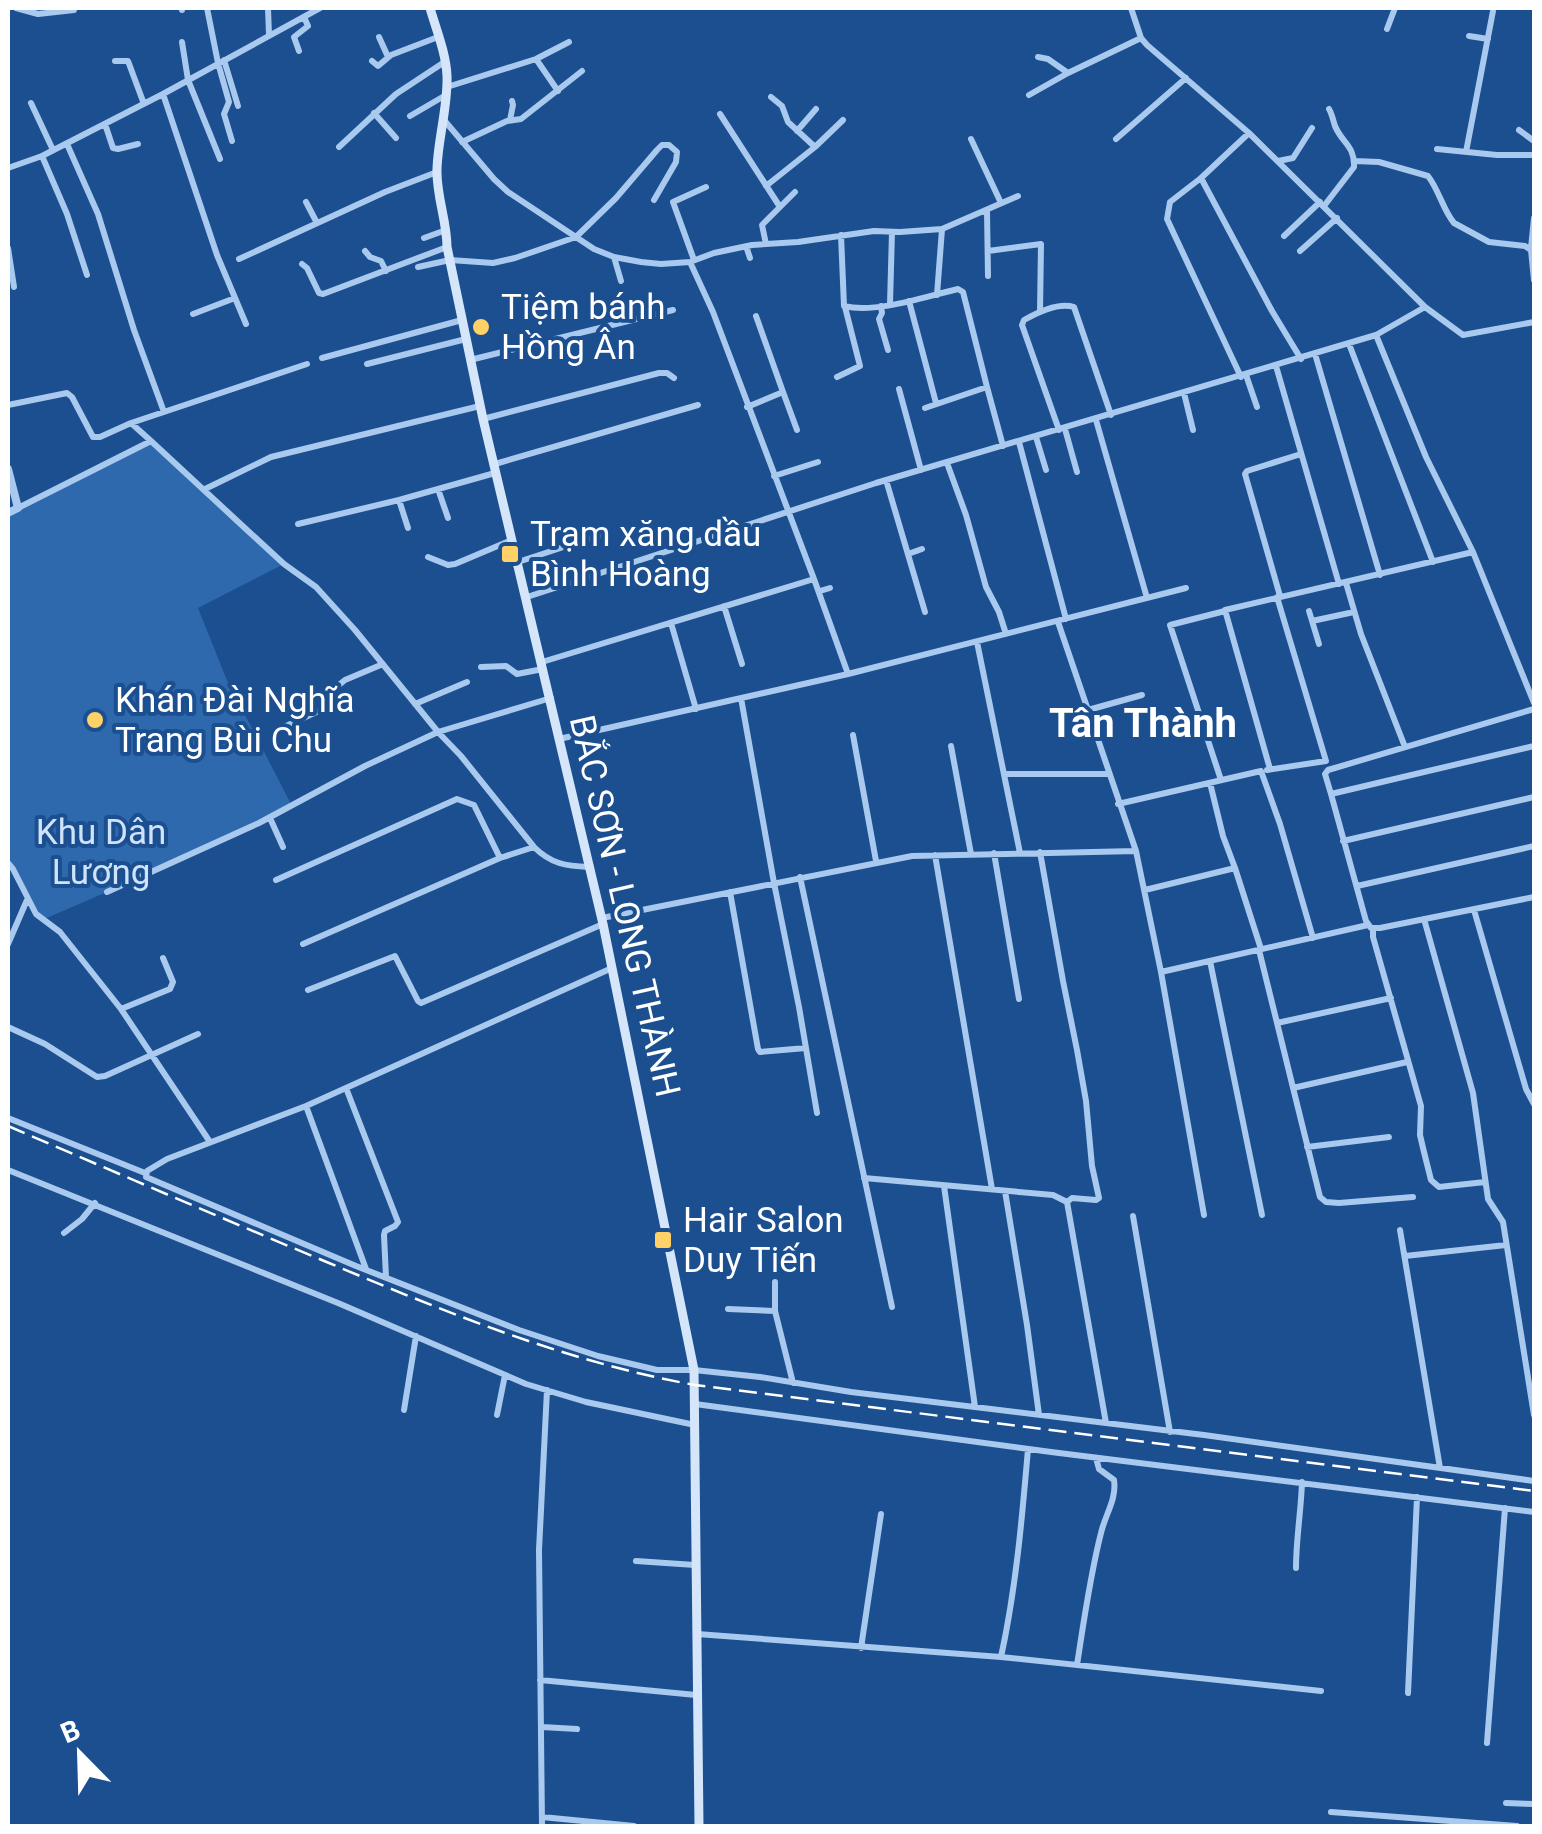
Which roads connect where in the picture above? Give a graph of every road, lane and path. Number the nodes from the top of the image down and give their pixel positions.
1 (16, 8) edge
2 (207, 8) edge
3 (268, 8) edge
4 (320, 8) edge
5 (430, 8) edge
6 (1130, 8) edge
7 (1395, 8) edge
8 (74, 10) dead end
9 (1493, 11) dead end
10 (304, 17) junction
11 (1387, 29) dead end
12 (269, 35) junction
13 (1469, 36) dead end
14 (438, 37) junction
15 (379, 38) dead end
16 (1141, 38) junction
17 (1488, 38) junction
18 (182, 42) dead end
19 (569, 42) dead end
20 (298, 51) dead end
21 (388, 57) junction
22 (1038, 58) dead end
23 (536, 59) junction
24 (115, 61) dead end
25 (220, 61) junction
26 (372, 61) dead end
27 (446, 61) junction
28 (582, 71) dead end
29 (1068, 73) junction
30 (1186, 78) junction
31 (188, 80) junction
32 (558, 90) junction
33 (446, 91) junction
34 (163, 94) junction
35 (1029, 95) dead end
36 (771, 97) dead end
37 (512, 101) dead end
38 (31, 103) dead end
39 (144, 104) junction
40 (238, 106) dead end
41 (1329, 109) dead end
42 (816, 110) dead end
43 (374, 113) junction
44 (720, 114) dead end
45 (410, 116) dead end
46 (444, 120) junction
47 (510, 120) junction
48 (843, 120) dead end
49 (105, 124) junction
50 (1312, 128) dead end
51 (1519, 130) dead end
52 (797, 131) junction
53 (1249, 133) junction
54 (396, 138) dead end
55 (1116, 139) dead end
56 (970, 140) dead end
57 (232, 141) dead end
58 (1534, 141) edge
59 (462, 142) junction
60 (67, 144) junction
61 (138, 144) dead end
62 (339, 147) dead end
63 (815, 147) junction
64 (1437, 149) dead end
65 (53, 150) junction
66 (1466, 152) junction
67 (1534, 155) edge
68 (42, 156) junction
69 (220, 158) dead end
70 (1278, 161) junction
71 (1355, 161) junction
72 (8, 168) edge
73 (436, 172) junction
74 (1201, 178) junction
75 (766, 186) junction
76 (706, 187) dead end
77 (795, 192) dead end
78 (1018, 196) dead end
79 (654, 200) dead end
80 (306, 202) dead end
81 (1001, 203) junction
82 (1322, 204) junction
83 (780, 207) junction
84 (987, 211) junction
85 (1337, 218) junction
86 (1534, 218) edge
87 (317, 224) junction
88 (942, 228) junction
89 (447, 229) junction
90 (892, 232) junction
91 (841, 235) junction
92 (1284, 236) dead end
93 (424, 238) dead end
94 (576, 238) junction
95 (766, 244) junction
96 (746, 246) junction
97 (447, 247) junction
98 (8, 248) edge
99 (1531, 250) junction
100 (365, 251) dead end
101 (988, 251) junction
102 (1300, 251) dead end
103 (614, 258) junction
104 (750, 258) dead end
105 (239, 259) dead end
106 (450, 260) junction
107 (692, 261) junction
108 (302, 264) dead end
109 (418, 267) dead end
110 (386, 270) junction
111 (87, 275) dead end
112 (988, 276) dead end
113 (1534, 280) edge
114 (620, 281) dead end
115 (14, 286) dead end
116 (937, 294) junction
117 (234, 298) junction
118 (908, 301) junction
119 (885, 305) junction
120 (844, 306) junction
121 (1425, 306) junction
122 (673, 310) dead end
123 (1040, 312) junction
124 (193, 314) dead end
125 (756, 316) dead end
126 (462, 320) junction
127 (1534, 322) edge
128 (246, 324) dead end
129 (1376, 335) junction
130 (466, 340) junction
131 (1350, 344) junction
132 (888, 350) dead end
133 (1315, 354) junction
134 (322, 358) dead end
135 (1301, 359) junction
136 (470, 360) junction
137 (307, 364) dead end
138 (366, 364) dead end
139 (1276, 366) junction
140 (1244, 376) junction
141 (674, 378) dead end
142 (837, 378) dead end
143 (987, 388) junction
144 (898, 389) dead end
145 (783, 392) junction
146 (1184, 394) junction
147 (936, 404) junction
148 (8, 405) edge
149 (480, 406) junction
150 (698, 406) dead end
151 (748, 407) junction
152 (1257, 407) dead end
153 (925, 408) dead end
154 (164, 412) junction
155 (1111, 415) junction
156 (483, 419) junction
157 (1096, 420) junction
158 (130, 423) junction
159 (1062, 429) junction
160 (796, 430) dead end
161 (1194, 430) dead end
162 (1036, 437) junction
163 (152, 441) junction
164 (1019, 442) junction
165 (1003, 446) junction
166 (1301, 454) junction
167 (818, 462) dead end
168 (947, 462) junction
169 (8, 469) edge
170 (496, 469) junction
171 (920, 470) junction
172 (1046, 470) dead end
173 (1077, 472) dead end
174 (774, 476) junction
175 (886, 480) junction
176 (205, 489) junction
177 (438, 489) junction
178 (399, 500) junction
179 (18, 508) junction
180 (788, 512) junction
181 (8, 513) edge
182 (448, 518) dead end
183 (298, 524) dead end
184 (408, 528) dead end
185 (600, 535) dead end
186 (512, 540) junction
187 (922, 550) dead end
188 (1473, 552) junction
189 (908, 554) junction
190 (428, 557) dead end
191 (518, 562) junction
192 (1433, 562) junction
193 (1380, 575) junction
194 (814, 580) junction
195 (1342, 583) junction
196 (830, 588) dead end
197 (1186, 588) dead end
198 (820, 591) junction
199 (527, 597) junction
200 (1279, 597) junction
201 (1147, 598) junction
202 (724, 606) junction
203 (1224, 611) junction
204 (925, 612) dead end
205 (1309, 612) dead end
206 (1354, 612) junction
207 (1062, 621) junction
208 (1312, 621) junction
209 (672, 622) junction
210 (1006, 634) junction
211 (977, 642) junction
212 (1319, 644) dead end
213 (384, 664) junction
214 (742, 664) dead end
215 (543, 665) junction
216 (481, 667) dead end
217 (848, 674) junction
218 (467, 682) dead end
219 (1142, 694) dead end
220 (550, 698) junction
221 (741, 698) junction
222 (415, 704) junction
223 (1534, 706) edge
224 (696, 709) junction
225 (1088, 710) junction
226 (284, 728) dead end
227 (438, 732) junction
228 (853, 736) dead end
229 (560, 739) junction
230 (951, 746) dead end
231 (1534, 746) edge
232 (1404, 748) junction
233 (1326, 761) junction
234 (1328, 770) junction
235 (1265, 771) junction
236 (1005, 774) junction
237 (1109, 774) junction
238 (1220, 780) junction
239 (1210, 783) junction
240 (1330, 794) junction
241 (1534, 797) edge
242 (1118, 804) junction
243 (270, 818) junction
244 (1344, 841) junction
245 (1534, 846) edge
246 (283, 847) dead end
247 (534, 847) junction
248 (1136, 851) junction
249 (1040, 852) junction
250 (1020, 853) junction
251 (971, 854) junction
252 (994, 854) junction
253 (934, 855) junction
254 (500, 858) junction
255 (876, 861) junction
256 (8, 863) edge
257 (589, 867) junction
258 (1235, 868) junction
259 (800, 877) junction
260 (276, 880) dead end
261 (774, 883) junction
262 (1357, 886) junction
263 (1145, 890) junction
264 (107, 892) dead end
265 (730, 892) junction
266 (1534, 897) edge
267 (27, 898) junction
268 (1474, 910) junction
269 (1424, 919) junction
270 (602, 921) junction
271 (1370, 926) junction
272 (1313, 938) junction
273 (8, 944) edge
274 (303, 944) dead end
275 (1260, 950) junction
276 (162, 958) dead end
277 (1210, 961) junction
278 (612, 968) junction
279 (1161, 972) junction
280 (308, 990) dead end
281 (1391, 998) junction
282 (1019, 999) dead end
283 (122, 1010) junction
284 (1277, 1023) junction
285 (8, 1027) edge
286 (198, 1034) dead end
287 (806, 1048) junction
288 (152, 1055) junction
289 (1407, 1062) junction
290 (346, 1088) junction
291 (1293, 1088) junction
292 (1534, 1104) edge
293 (306, 1106) junction
294 (816, 1113) dead end
295 (8, 1118) edge
296 (1389, 1137) dead end
297 (210, 1142) junction
298 (1307, 1146) junction
299 (8, 1170) edge
300 (145, 1174) junction
301 (864, 1178) junction
302 (1485, 1182) junction
303 (944, 1185) junction
304 (992, 1189) junction
305 (1005, 1190) junction
306 (1414, 1196) dead end
307 (1068, 1202) junction
308 (94, 1204) junction
309 (1204, 1215) dead end
310 (1262, 1215) dead end
311 (1134, 1216) dead end
312 (1400, 1230) dead end
313 (64, 1233) dead end
314 (1506, 1246) junction
315 (1405, 1256) junction
316 (366, 1270) junction
317 (386, 1277) junction
318 (775, 1282) dead end
319 (892, 1307) dead end
320 (728, 1309) dead end
321 (775, 1311) junction
322 (416, 1336) junction
323 (694, 1370) junction
324 (505, 1375) junction
325 (793, 1383) junction
326 (547, 1390) junction
327 (696, 1404) junction
328 (975, 1407) junction
329 (404, 1410) dead end
330 (497, 1415) dead end
331 (1040, 1415) junction
332 (1534, 1415) edge
333 (1106, 1424) junction
334 (695, 1425) junction
335 (1170, 1432) junction
336 (1028, 1449) junction
337 (1096, 1458) junction
338 (1440, 1469) junction
339 (1534, 1480) edge
340 (1302, 1482) junction
341 (1417, 1497) junction
342 (1505, 1508) junction
343 (1534, 1512) edge
344 (881, 1514) dead end
345 (636, 1561) dead end
346 (696, 1565) junction
347 (1296, 1568) dead end
348 (696, 1634) junction
349 (861, 1648) junction
350 (1001, 1657) junction
351 (1077, 1665) junction
352 (540, 1680) junction
353 (1321, 1691) dead end
354 (1408, 1692) dead end
355 (696, 1695) junction
356 (542, 1727) junction
357 (576, 1729) dead end
358 (1487, 1743) dead end
359 (1506, 1803) dead end
360 (1534, 1804) edge
361 (1330, 1812) dead end
362 (542, 1817) junction
363 (1417, 1823) edge
364 (542, 1826) edge
365 (634, 1826) edge
366 (699, 1826) edge
367 (1518, 1826) edge

1 - 8 street
2 - 25 street
3 - 12 street
4 - 10 street
5 - 14 main road, BẮC SƠN - LONG THÀNH
6 - 16 street
7 - 11 street
9 - 17 street
10 - 12 street
10 - 20 street
12 - 25 street
13 - 17 street
14 - 21 street
14 - 27 main road, BẮC SƠN - LONG THÀNH
15 - 21 street
16 - 29 street
16 - 30 street
17 - 66 street
18 - 31 street
19 - 23 street
21 - 26 street
22 - 29 street
23 - 32 street
23 - 33 street
24 - 39 street
25 - 31 street
25 - 40 street
25 - 57 street
27 - 33 main road, BẮC SƠN - LONG THÀNH
27 - 43 street
28 - 32 street
29 - 35 street
30 - 53 street
30 - 55 street
31 - 34 street
31 - 69 street
32 - 47 street
33 - 45 street
33 - 46 main road, BẮC SƠN - LONG THÀNH
34 - 39 street
34 - 117 street
36 - 52 street
37 - 47 street
38 - 65 street
39 - 49 street
41 - 71 street
42 - 52 street
43 - 54 street
43 - 62 street
44 - 75 street
46 - 59 street
46 - 73 main road, BẮC SƠN - LONG THÀNH
47 - 59 street
48 - 63 street
49 - 60 street
49 - 61 street
50 - 70 street
51 - 58 street
52 - 63 street
53 - 70 street
53 - 74 street
56 - 81 street
59 - 94 street
60 - 65 street
60 - 154 street
63 - 75 street
64 - 66 street
65 - 68 street
66 - 67 street
68 - 72 street
68 - 111 street
70 - 82 street
71 - 82 street
71 - 99 street
73 - 87 street
73 - 89 main road, BẮC SƠN - LONG THÀNH
74 - 135 street
74 - 140 street
75 - 83 street
76 - 107 street
77 - 83 street
78 - 81 street
79 - 94 street
80 - 87 street
81 - 84 street
82 - 85 street
82 - 92 street
83 - 95 street
84 - 88 street
84 - 101 street
85 - 102 street
85 - 121 street
86 - 99 street
87 - 105 street
88 - 90 street
88 - 116 street
89 - 93 street
89 - 97 main road, BẮC SƠN - LONG THÀNH
90 - 91 street
90 - 119 street
91 - 95 street
91 - 120 street
94 - 103 street
94 - 106 street
95 - 96 street
96 - 104 street
96 - 107 street
97 - 106 main road, BẮC SƠN - LONG THÀNH
97 - 110 street
98 - 115 street
99 - 113 street
100 - 110 street
101 - 112 street
101 - 123 street
103 - 107 street
103 - 114 street
106 - 109 street
106 - 126 main road, BẮC SƠN - LONG THÀNH
107 - 151 street
108 - 110 street
116 - 118 street
116 - 143 street
117 - 124 street
117 - 128 street
118 - 119 street
118 - 147 street
119 - 120 street
119 - 132 street
120 - 142 street
121 - 127 street
121 - 129 street
122 - 136 street
123 - 155 street
123 - 159 street
125 - 145 street
126 - 130 main road, BẮC SƠN - LONG THÀNH
126 - 134 street
129 - 131 street
129 - 188 street
130 - 136 main road, BẮC SƠN - LONG THÀNH
130 - 138 street
131 - 133 street
131 - 192 street
133 - 135 street
133 - 193 street
135 - 139 street
136 - 149 main road, BẮC SƠN - LONG THÀNH
137 - 154 street
139 - 140 street
139 - 166 street
140 - 146 street
140 - 152 street
141 - 156 street
143 - 147 street
143 - 165 street
144 - 171 street
145 - 151 street
145 - 160 street
146 - 155 street
146 - 161 street
147 - 153 street
148 - 158 street
149 - 156 main road, BẮC SƠN - LONG THÀNH
149 - 176 street
150 - 170 street
151 - 174 street
154 - 158 street
155 - 157 street
156 - 170 main road, BẮC SƠN - LONG THÀNH
157 - 159 street
157 - 201 street
158 - 163 street
159 - 162 street
159 - 173 street
162 - 164 street
162 - 172 street
163 - 176 street
163 - 179 street
164 - 165 street
164 - 207 street
165 - 168 street
166 - 195 street
166 - 200 street
167 - 174 street
168 - 171 street
168 - 210 street
169 - 179 street
170 - 177 street
170 - 186 main road, BẮC SƠN - LONG THÀNH
171 - 175 street
174 - 180 street
175 - 180 street
175 - 189 street
176 - 213 street
177 - 178 street
177 - 182 street
178 - 183 street
178 - 184 street
179 - 181 street
180 - 194 street
180 - 199 street
185 - 191 street
186 - 190 street
186 - 191 main road, BẮC SƠN - LONG THÀNH
187 - 189 street
188 - 192 street
188 - 223 street
189 - 204 street
191 - 199 main road, BẮC SƠN - LONG THÀNH
192 - 193 street
193 - 195 street
194 - 198 street
194 - 202 street
195 - 200 street
195 - 206 street
196 - 198 street
197 - 201 street
198 - 217 street
199 - 215 main road, BẮC SƠN - LONG THÀNH
200 - 203 street
200 - 233 street
201 - 207 street
202 - 209 street
202 - 214 street
203 - 235 street
203 - 238 street
205 - 208 street
206 - 208 street
206 - 232 street
207 - 210 street
207 - 225 street
208 - 212 street
209 - 215 street
209 - 224 street
210 - 211 street
211 - 217 street
211 - 236 street
213 - 222 street
213 - 226 street
215 - 216 street
215 - 220 main road, BẮC SƠN - LONG THÀNH
217 - 221 street
218 - 222 street
219 - 225 street
220 - 227 street
220 - 229 main road, BẮC SƠN - LONG THÀNH
221 - 224 street
221 - 261 street
222 - 227 street
223 - 232 street
224 - 229 street
225 - 237 street
227 - 243 street
227 - 247 street
228 - 255 street
229 - 257 main road, BẮC SƠN - LONG THÀNH
230 - 251 street
231 - 240 street
232 - 234 street
233 - 234 street
233 - 235 street
234 - 240 street
235 - 238 street
235 - 272 street
236 - 237 street
236 - 250 street
237 - 242 street
238 - 239 street
239 - 242 street
239 - 258 street
240 - 244 street
241 - 244 street
242 - 248 street
243 - 246 street
243 - 264 street
244 - 262 street
245 - 262 street
247 - 254 street
247 - 257 street
248 - 249 street
248 - 263 street
249 - 250 street
249 - 307 street
250 - 252 street
251 - 252 street
251 - 253 street
252 - 282 street
253 - 255 street
253 - 304 street
254 - 260 street
254 - 274 street
255 - 259 street
256 - 267 street
257 - 270 main road, BẮC SƠN - LONG THÀNH
258 - 263 street
258 - 275 street
259 - 261 street
259 - 301 street
261 - 265 street
261 - 287 street
262 - 271 street
263 - 279 street
265 - 270 street
265 - 287 street
266 - 268 street
267 - 273 street
267 - 283 street
268 - 269 street
268 - 292 street
269 - 271 street
269 - 302 street
270 - 278 main road, BẮC SƠN - LONG THÀNH
270 - 280 street
271 - 272 street
271 - 281 street
272 - 275 street
275 - 277 street
275 - 284 street
276 - 283 street
277 - 279 street
277 - 310 street
278 - 290 street
278 - 323 main road, BẮC SƠN - LONG THÀNH
279 - 309 street
281 - 284 street
281 - 289 street
283 - 288 street
284 - 291 street
285 - 288 street
286 - 288 street
287 - 294 street
288 - 297 street
289 - 291 street
289 - 302 street
290 - 293 street
290 - 317 street
291 - 298 street
293 - 297 street
293 - 316 street
295 - 300 street
296 - 298 street
297 - 300 street
298 - 306 street
299 - 308 street
300 - 316 street
301 - 303 street
301 - 319 street
302 - 314 street
303 - 304 street
303 - 328 street
304 - 305 street
305 - 307 street
305 - 331 street
307 - 333 street
308 - 313 street
308 - 322 street
311 - 335 street
312 - 315 street
314 - 315 street
314 - 332 street
315 - 338 street
316 - 317 street
317 - 323 street
318 - 321 street
320 - 321 street
321 - 325 street
322 - 324 street
322 - 329 street
323 - 325 street
323 - 327 main road, BẮC SƠN - LONG THÀNH
324 - 326 street
324 - 330 street
325 - 328 street
326 - 334 street
326 - 352 street
327 - 334 main road, BẮC SƠN - LONG THÀNH
327 - 336 street
328 - 331 street
331 - 333 street
333 - 335 street
334 - 346 main road, BẮC SƠN - LONG THÀNH
335 - 338 street
336 - 337 street
336 - 350 street
337 - 340 street
337 - 351 street
338 - 339 street
340 - 341 street
340 - 347 street
341 - 342 street
341 - 354 street
342 - 343 street
342 - 358 street
344 - 349 street
345 - 346 street
346 - 348 main road, BẮC SƠN - LONG THÀNH
348 - 349 street
348 - 355 main road, BẮC SƠN - LONG THÀNH
349 - 350 street
350 - 351 street
351 - 353 street
352 - 355 street
352 - 356 street
355 - 366 main road, BẮC SƠN - LONG THÀNH
356 - 357 street
356 - 362 street
359 - 360 street
361 - 363 street
362 - 364 street
362 - 365 street
363 - 367 street

